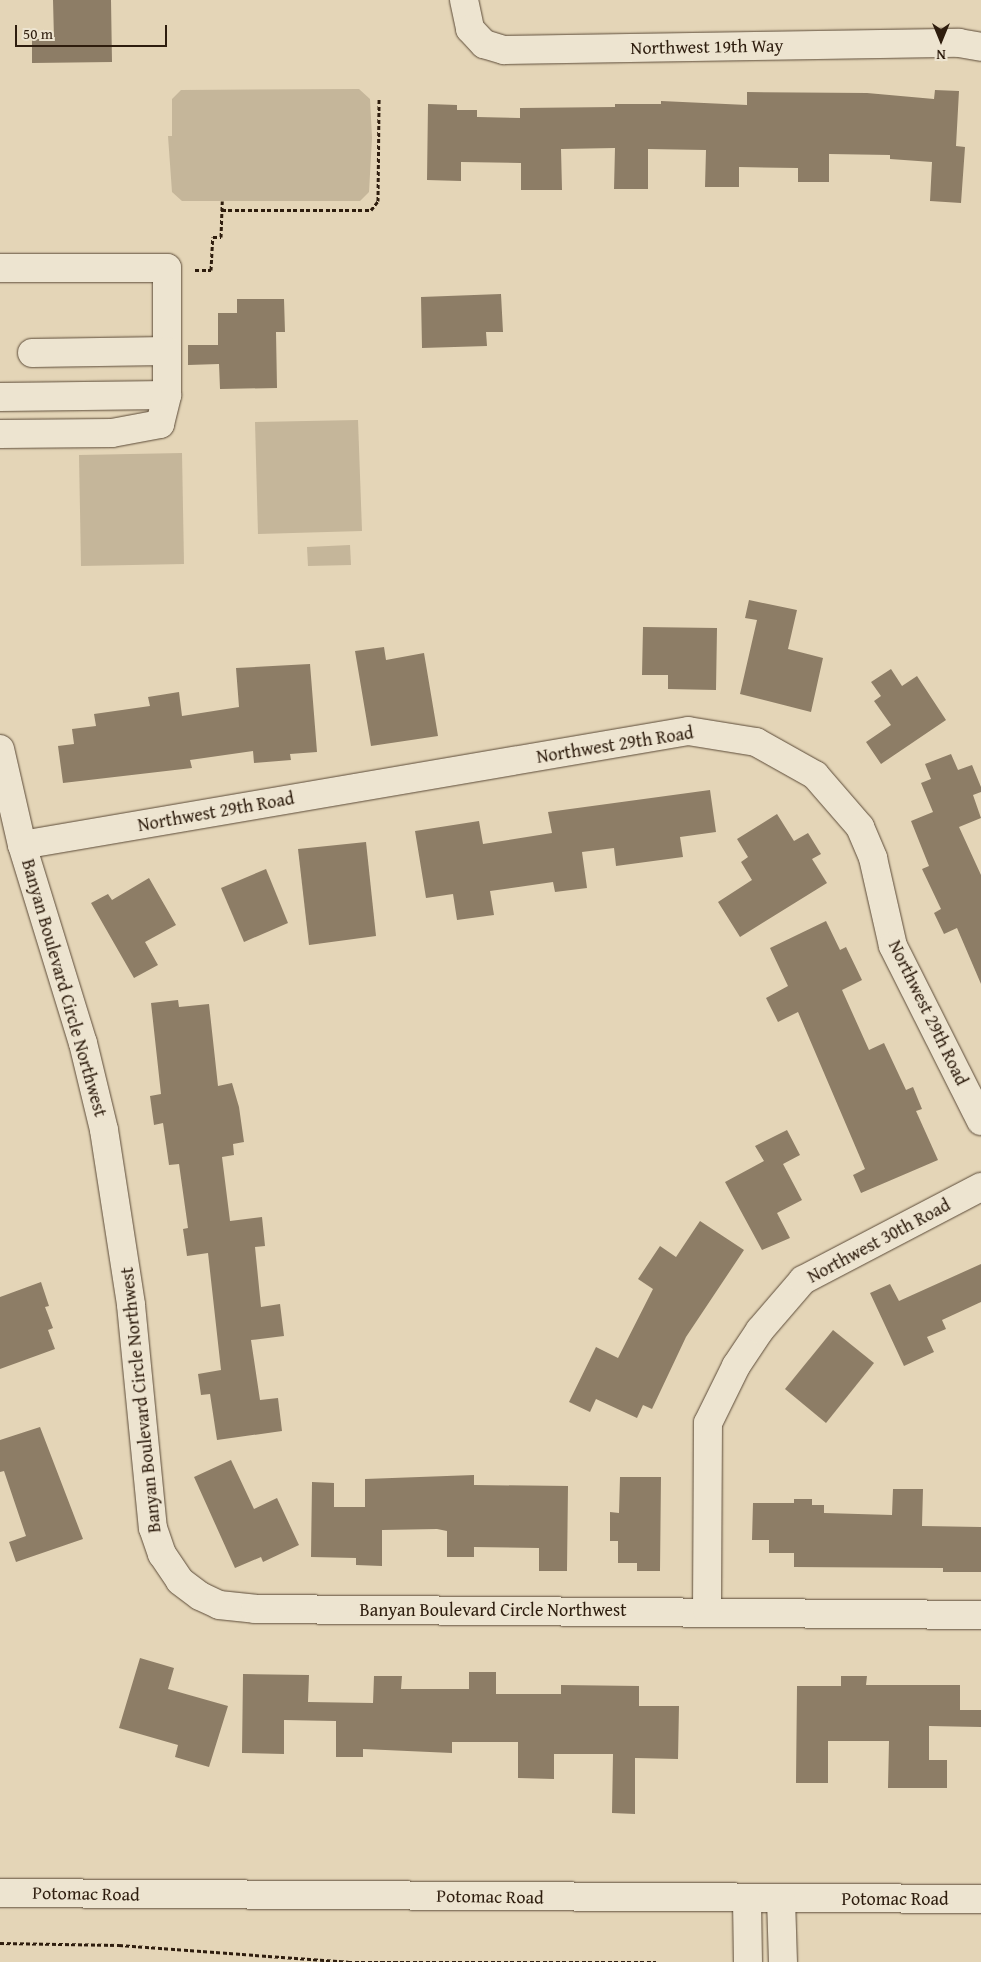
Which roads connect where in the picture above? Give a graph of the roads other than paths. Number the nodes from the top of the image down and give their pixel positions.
1 (464, 0) edge
2 (981, 46) edge
3 (0, 268) edge
4 (167, 352) junction
5 (32, 353) dead end
6 (167, 395) junction
7 (0, 396) edge
8 (0, 434) edge
9 (0, 749) edge
10 (22, 846) junction
11 (981, 1122) edge
12 (981, 1187) edge
13 (707, 1611) junction
14 (981, 1615) edge
15 (0, 1893) edge
16 (782, 1899) junction
17 (981, 1899) edge
18 (748, 1900) junction
19 (748, 1962) edge
20 (783, 1962) edge

1 - 2 street, Northwest 19th Way
3 - 4 street
4 - 5 street
4 - 6 street
6 - 7 street
6 - 8 street
9 - 10 street, Banyan Boulevard Circle Northwest
10 - 11 street, Northwest 29th Road
10 - 13 street, Banyan Boulevard Circle Northwest
12 - 13 street, Northwest 30th Road
13 - 14 street, Banyan Boulevard Circle Northwest
15 - 18 street, Potomac Road
16 - 17 street, Potomac Road
16 - 18 street, Potomac Road
16 - 20 street
18 - 19 street

